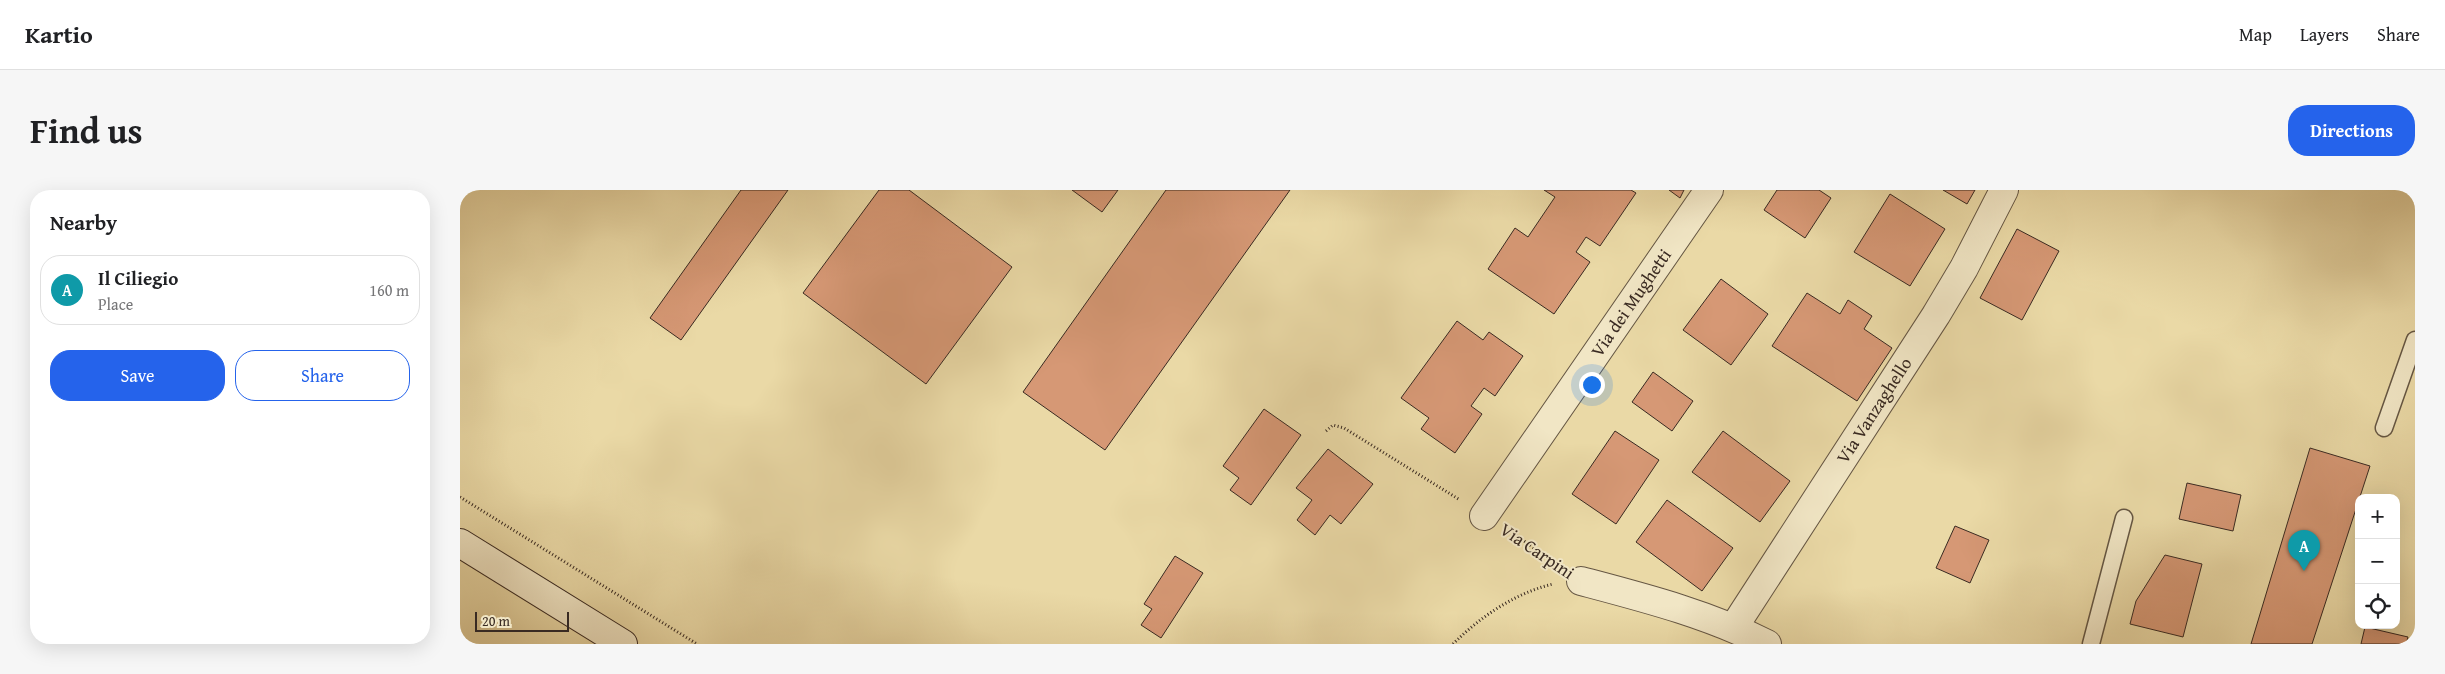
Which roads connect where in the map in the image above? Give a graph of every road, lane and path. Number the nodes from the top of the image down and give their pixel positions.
1 (1709, 190) edge
2 (2004, 190) edge
3 (2415, 340) edge
4 (2384, 428) dead end
5 (1326, 431) dead end
6 (460, 497) edge
7 (1484, 516) junction
8 (2124, 518) dead end
9 (460, 542) edge
10 (1581, 581) junction
11 (1734, 627) junction
12 (623, 644) edge
13 (697, 644) edge
14 (1453, 644) edge
15 (1767, 644) edge
16 (2091, 644) edge

1 - 7 street, Via dei Mughetti
2 - 11 street, Via Vanzaghello
3 - 4 lane
5 - 7 path, Via Carpini
6 - 13 path
7 - 10 path, Via Carpini
8 - 16 lane
9 - 12 street
10 - 11 street, Via Carpini
10 - 14 path
11 - 15 street, Via Carpini

